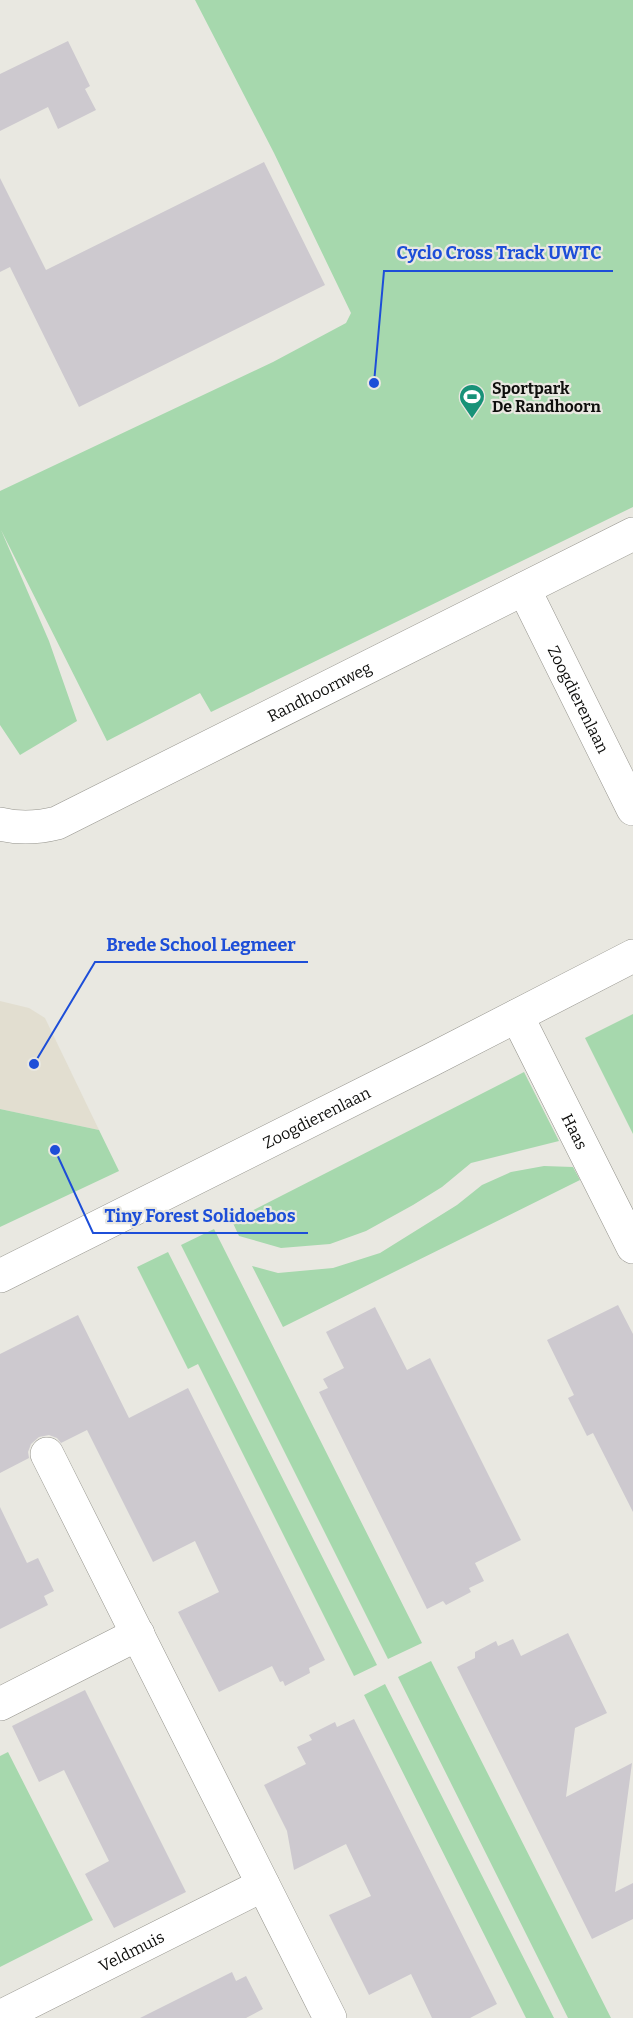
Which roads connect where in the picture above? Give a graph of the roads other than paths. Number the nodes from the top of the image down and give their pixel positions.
1 (633, 534) edge
2 (524, 589) junction
3 (633, 809) edge
4 (0, 824) edge
5 (633, 956) edge
6 (517, 1016) junction
7 (633, 1246) edge
8 (0, 1276) edge
9 (47, 1454) dead end
10 (138, 1634) junction
11 (0, 1704) edge
12 (263, 1885) junction
13 (0, 2017) edge
14 (330, 2018) edge

1 - 2 street, Randhoornweg
2 - 3 street, Zoogdierenlaan
2 - 4 street, Randhoornweg
5 - 6 street, Zoogdierenlaan
6 - 7 street, Haas
6 - 8 street, Zoogdierenlaan
9 - 10 street
10 - 11 street
10 - 12 street
12 - 13 street, Veldmuis
12 - 14 street

